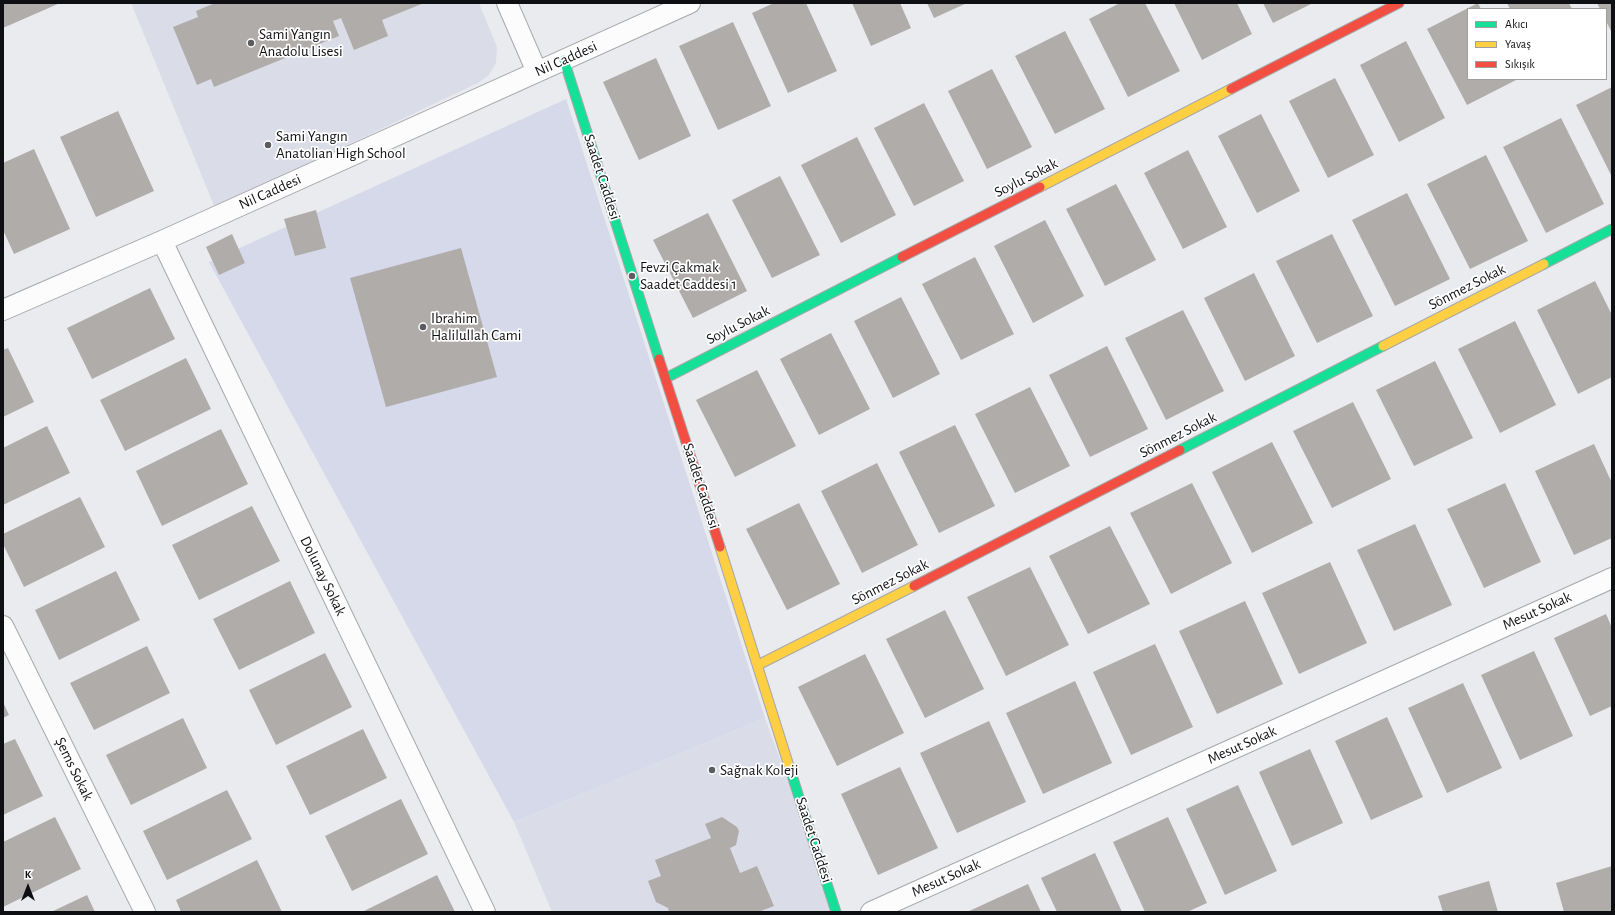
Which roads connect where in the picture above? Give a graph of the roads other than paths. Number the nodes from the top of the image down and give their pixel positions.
1 (507, 3) edge
2 (690, 3) edge
3 (1400, 3) edge
4 (564, 60) junction
5 (537, 72) junction
6 (1612, 229) edge
7 (162, 241) junction
8 (3, 310) edge
9 (666, 378) junction
10 (1612, 578) edge
11 (3, 626) edge
12 (758, 665) junction
13 (145, 912) edge
14 (485, 912) edge
15 (836, 912) edge
16 (871, 912) edge

1 - 5 street
2 - 4 street, Nil Caddesi
3 - 9 street, Soylu Sokak
4 - 5 street, Nil Caddesi
4 - 9 street, Saadet Caddesi
5 - 7 street, Nil Caddesi
6 - 12 street, Sönmez Sokak
7 - 8 street, Nil Caddesi
7 - 14 street, Dolunay Sokak
9 - 12 street, Saadet Caddesi
10 - 16 street, Mesut Sokak
11 - 13 street, Şems Sokak
12 - 15 street, Saadet Caddesi

